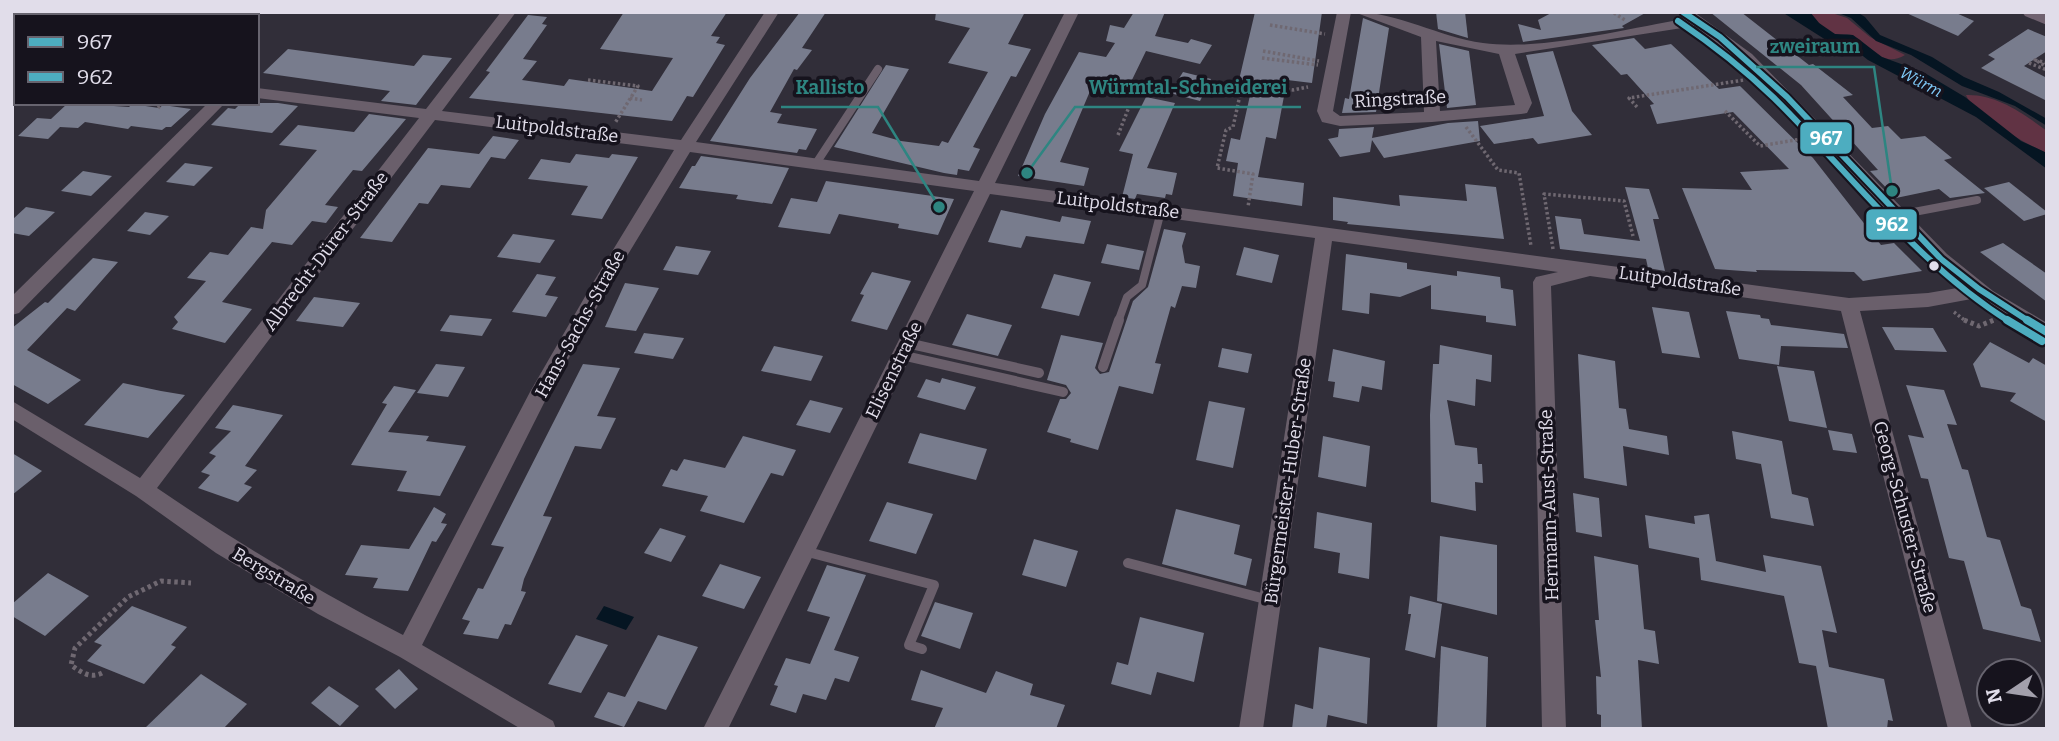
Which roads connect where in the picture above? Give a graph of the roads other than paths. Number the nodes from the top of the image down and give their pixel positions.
1 (509, 12) edge
2 (772, 12) edge
3 (1072, 12) edge
4 (1345, 12) edge
5 (1361, 12) edge
6 (1683, 12) edge
7 (2032, 12) edge
8 (2047, 19) edge
9 (1698, 20) junction
10 (1428, 35) junction
11 (1506, 51) junction
12 (878, 69) dead end
13 (259, 93) edge
14 (215, 105) edge
15 (431, 113) junction
16 (1432, 117) junction
17 (683, 146) junction
18 (815, 165) junction
19 (985, 188) junction
20 (1977, 200) dead end
21 (1161, 211) junction
22 (1898, 215) junction
23 (1324, 233) junction
24 (1546, 269) junction
25 (1979, 290) junction
26 (1849, 305) junction
27 (12, 308) edge
28 (2047, 332) edge
29 (904, 349) junction
30 (1103, 368) dead end
31 (1039, 373) dead end
32 (1063, 392) dead end
33 (12, 409) edge
34 (144, 490) junction
35 (804, 551) junction
36 (1128, 564) dead end
37 (1270, 600) junction
38 (408, 649) junction
39 (922, 649) dead end
40 (544, 729) edge
41 (715, 729) edge
42 (1251, 729) edge
43 (1554, 729) edge
44 (1960, 729) edge

1 - 15 street, Albrecht-Dürer-Straße
2 - 17 street, Hans-Sachs-Straße
3 - 19 street, Elisenstraße
4 - 16 street, Ringstraße
5 - 10 street
6 - 9 street
7 - 8 main road
9 - 11 street
9 - 22 street
10 - 11 street
10 - 16 street
11 - 16 street, Ringstraße
12 - 18 lane
13 - 15 street, Luitpoldstraße
14 - 27 street
15 - 17 street, Luitpoldstraße
15 - 34 street, Albrecht-Dürer-Straße
17 - 18 street, Luitpoldstraße
17 - 38 street, Hans-Sachs-Straße
18 - 19 street, Luitpoldstraße
19 - 21 street, Luitpoldstraße
19 - 29 street, Elisenstraße
20 - 22 lane
21 - 23 street, Luitpoldstraße
21 - 30 lane
22 - 25 street
23 - 24 street, Luitpoldstraße
23 - 37 street, Bürgermeister-Huber-Straße
24 - 26 street, Luitpoldstraße
24 - 43 street, Hermann-Aust-Straße
25 - 26 street, Luitpoldstraße
25 - 28 street
26 - 44 street, Georg-Schuster-Straße
29 - 31 lane
29 - 32 lane
29 - 35 street, Elisenstraße
33 - 34 street, Bergstraße
34 - 38 street, Bergstraße
35 - 39 lane
35 - 41 street, Elisenstraße
36 - 37 lane
37 - 42 street, Bürgermeister-Huber-Straße
38 - 40 street, Bergstraße

